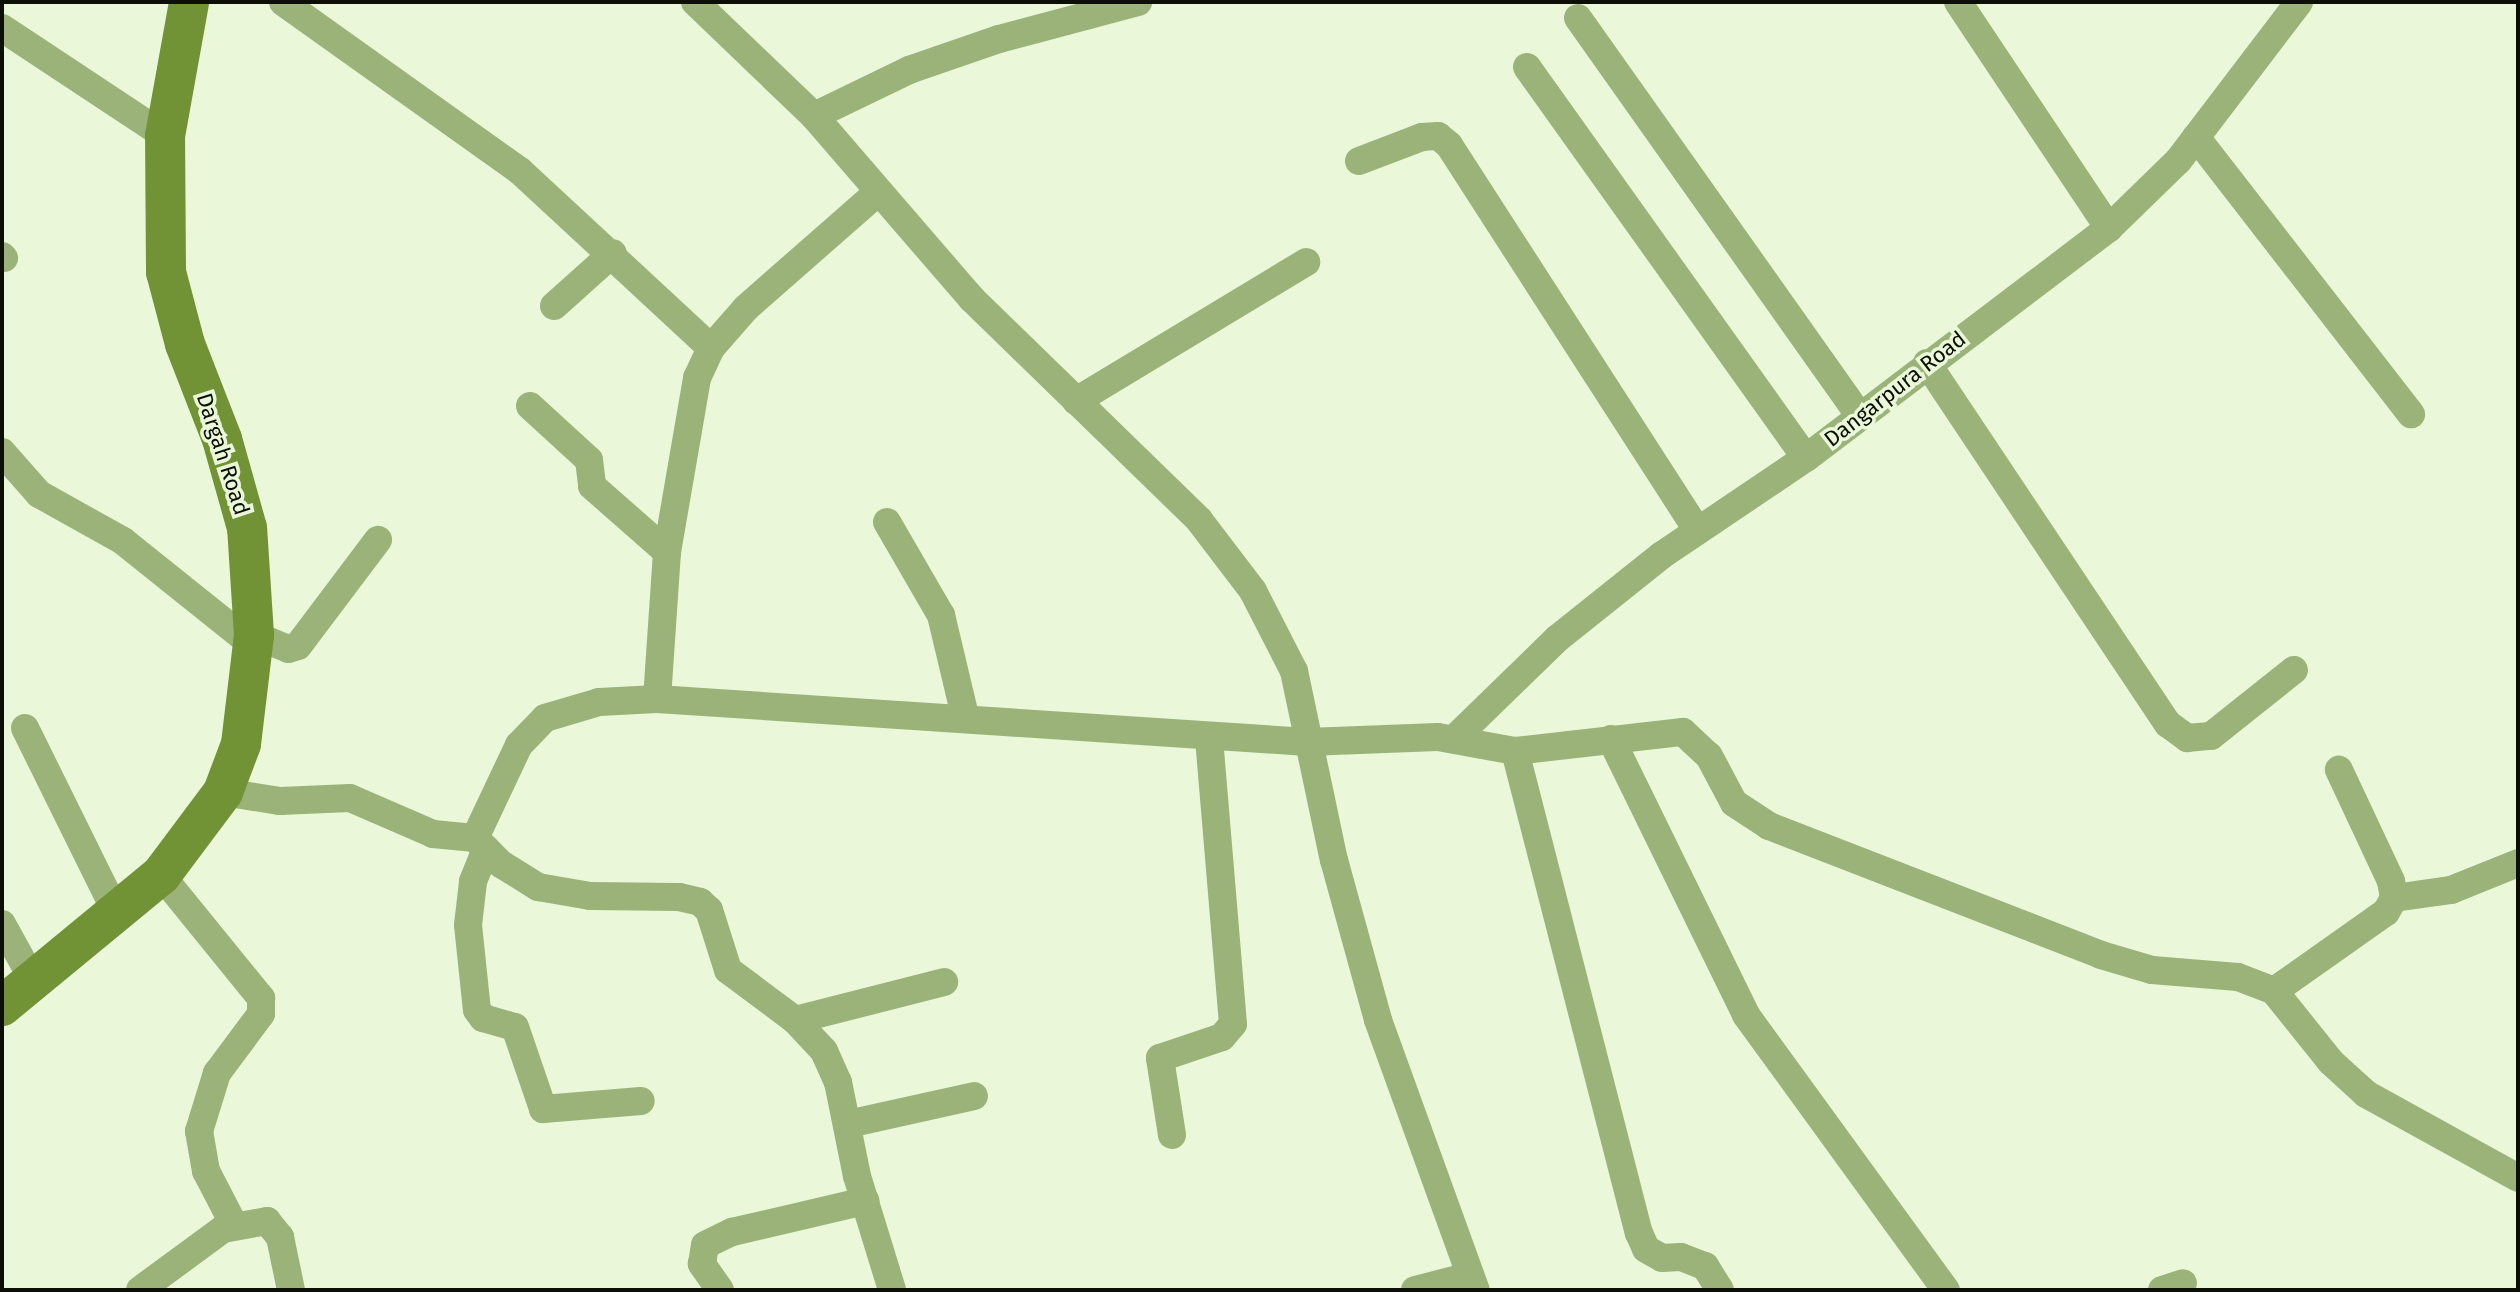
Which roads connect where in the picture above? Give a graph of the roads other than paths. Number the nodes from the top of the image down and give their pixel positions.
1 (189, 2) edge
2 (283, 2) edge
3 (695, 2) edge
4 (1138, 2) edge
5 (1958, 2) edge
6 (2299, 2) edge
7 (1578, 18) dead end
8 (2, 28) edge
9 (1527, 67) dead end
10 (814, 116) junction
11 (165, 136) junction
12 (2196, 137) junction
13 (1359, 161) dead end
14 (877, 193) junction
15 (2109, 228) junction
16 (613, 253) junction
17 (1306, 262) dead end
18 (554, 306) dead end
19 (711, 348) junction
20 (1927, 363) junction
21 (1076, 401) junction
22 (530, 406) dead end
23 (2411, 414) dead end
24 (1860, 416) junction
25 (2, 452) edge
26 (1806, 458) junction
27 (887, 522) dead end
28 (1698, 531) junction
29 (378, 540) dead end
30 (667, 552) junction
31 (253, 640) junction
32 (2294, 670) dead end
33 (657, 699) junction
34 (965, 716) junction
35 (25, 728) dead end
36 (1209, 736) junction
37 (1454, 739) junction
38 (1611, 739) junction
39 (1307, 742) junction
40 (1515, 751) junction
41 (2339, 770) dead end
42 (223, 792) junction
43 (480, 844) junction
44 (2518, 863) edge
45 (161, 875) junction
46 (2394, 898) junction
47 (117, 914) junction
48 (2, 924) edge
49 (34, 982) junction
50 (944, 982) dead end
51 (2274, 991) junction
52 (2, 1006) edge
53 (795, 1020) junction
54 (974, 1096) dead end
55 (641, 1101) dead end
56 (848, 1124) junction
57 (1172, 1135) dead end
58 (2518, 1178) edge
59 (865, 1201) junction
60 (234, 1225) junction
61 (1473, 1283) edge
62 (140, 1290) edge
63 (291, 1290) edge
64 (720, 1290) edge
65 (892, 1290) edge
66 (1415, 1290) edge
67 (1720, 1290) edge
68 (1946, 1290) edge

1 - 11 street, Dargah Road
2 - 16 street
3 - 10 street
4 - 10 street
5 - 15 street
6 - 12 street, Dangarpura Road
7 - 24 street
8 - 11 street
9 - 26 street
10 - 14 street
11 - 31 street, Dargah Road
12 - 15 street, Dangarpura Road
12 - 23 street
13 - 28 street
14 - 19 street
14 - 21 street
15 - 20 street, Dangarpura Road
16 - 18 street
16 - 19 street
17 - 21 street
19 - 30 street
20 - 24 street, Dangarpura Road
20 - 32 street
21 - 39 street
22 - 30 street
24 - 26 street, Dangarpura Road
25 - 31 street
26 - 28 street, Dangarpura Road
27 - 34 street
28 - 37 street, Dangarpura Road
29 - 31 street
30 - 33 street
31 - 42 street, Dargah Road
33 - 34 street
33 - 43 street
34 - 36 street
35 - 47 street
36 - 39 street
36 - 57 street
37 - 39 street
37 - 40 street
38 - 40 street
38 - 51 street
38 - 68 street
39 - 61 street
40 - 67 street
41 - 46 street
42 - 43 street
42 - 45 street, Dargah Road
43 - 53 street
43 - 55 street
44 - 46 street
45 - 47 street, Dargah Road
45 - 60 street
46 - 51 street
47 - 49 street, Dargah Road
48 - 49 street
49 - 52 street, Dargah Road
50 - 53 street
51 - 58 street
53 - 56 street
54 - 56 street
56 - 59 street
59 - 64 street
59 - 65 street
60 - 62 street
60 - 63 street
61 - 66 street

